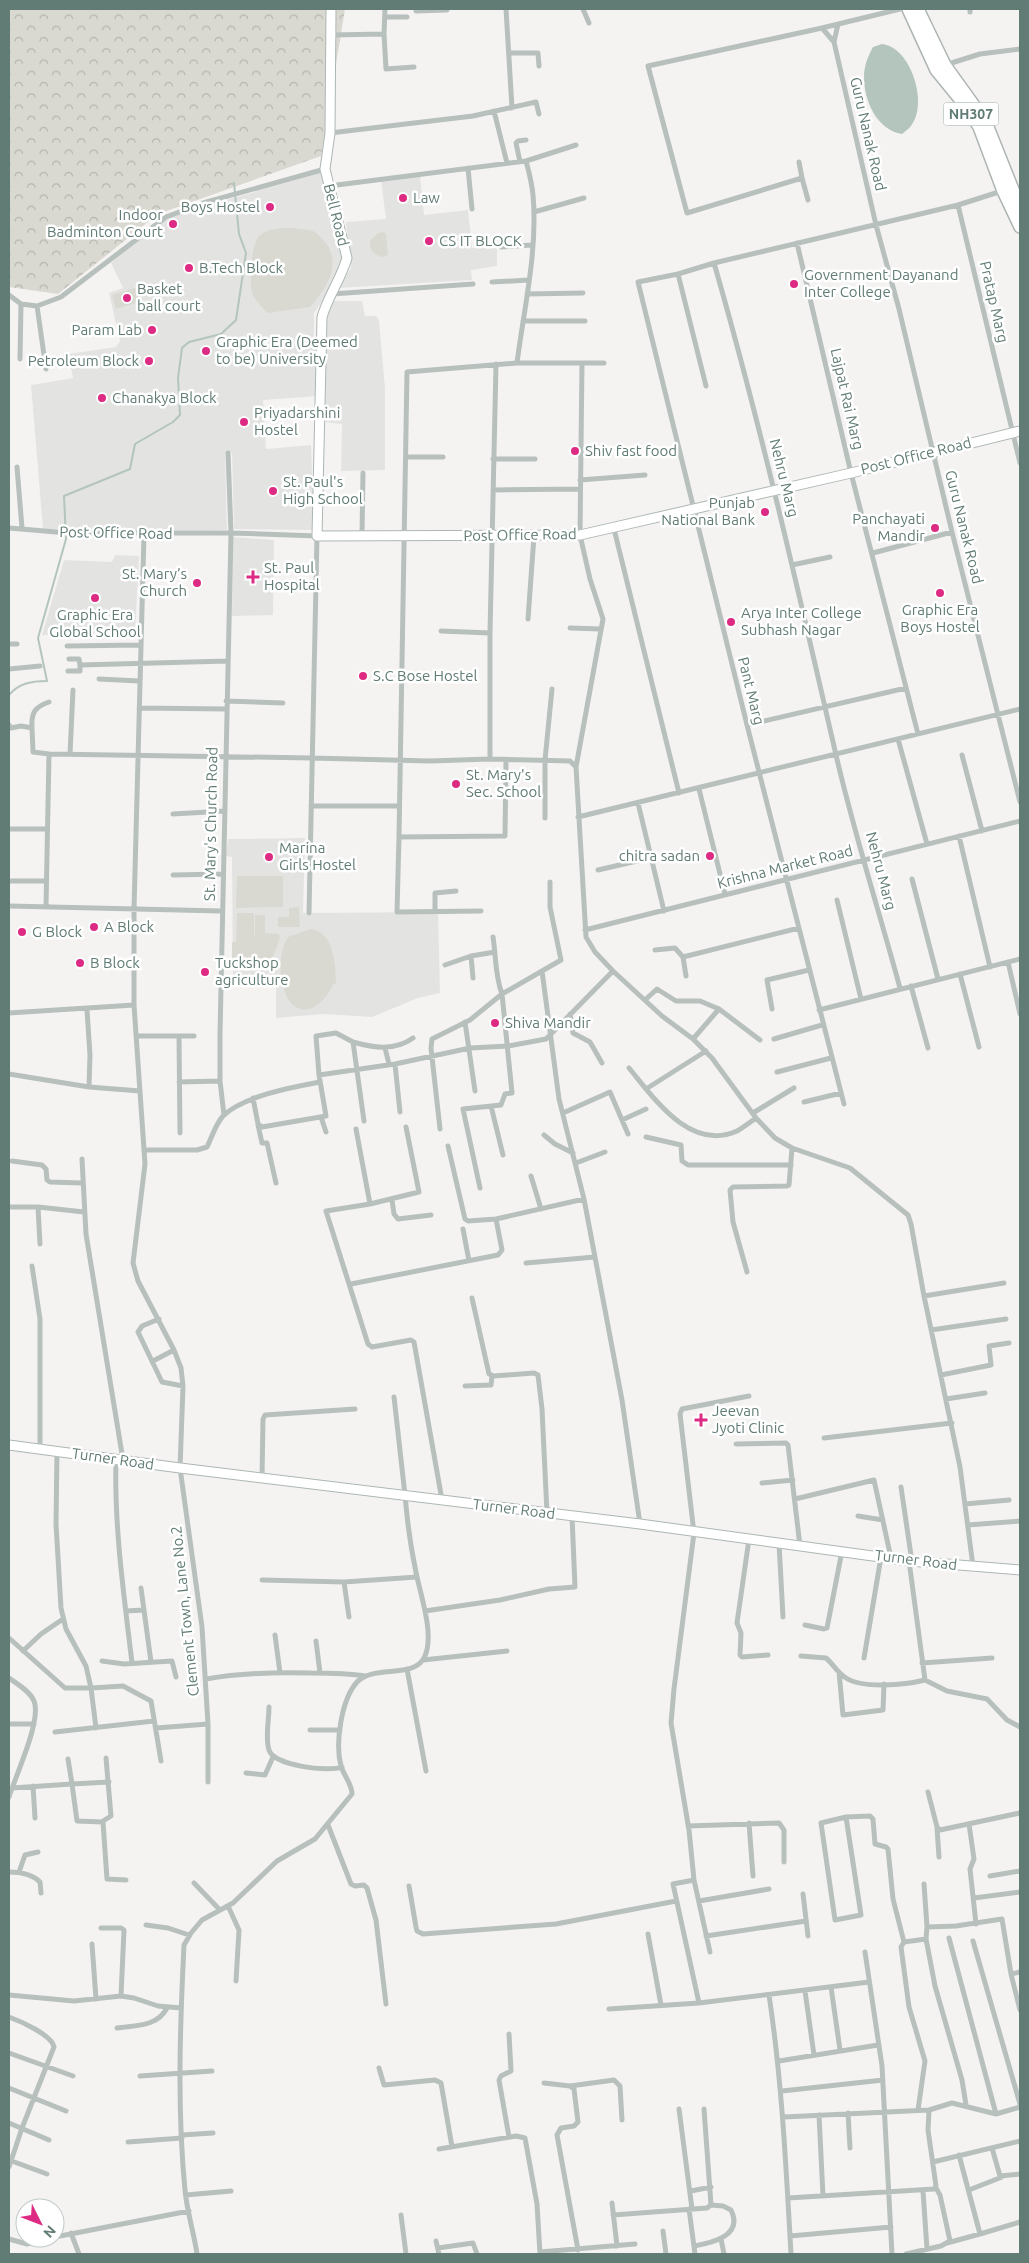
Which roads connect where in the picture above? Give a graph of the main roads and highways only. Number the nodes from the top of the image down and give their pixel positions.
1 (908, 9) edge
2 (918, 9) edge
3 (1020, 207) edge
4 (1020, 227) edge

1 - 4 highway, NH307
2 - 3 highway, NH307

